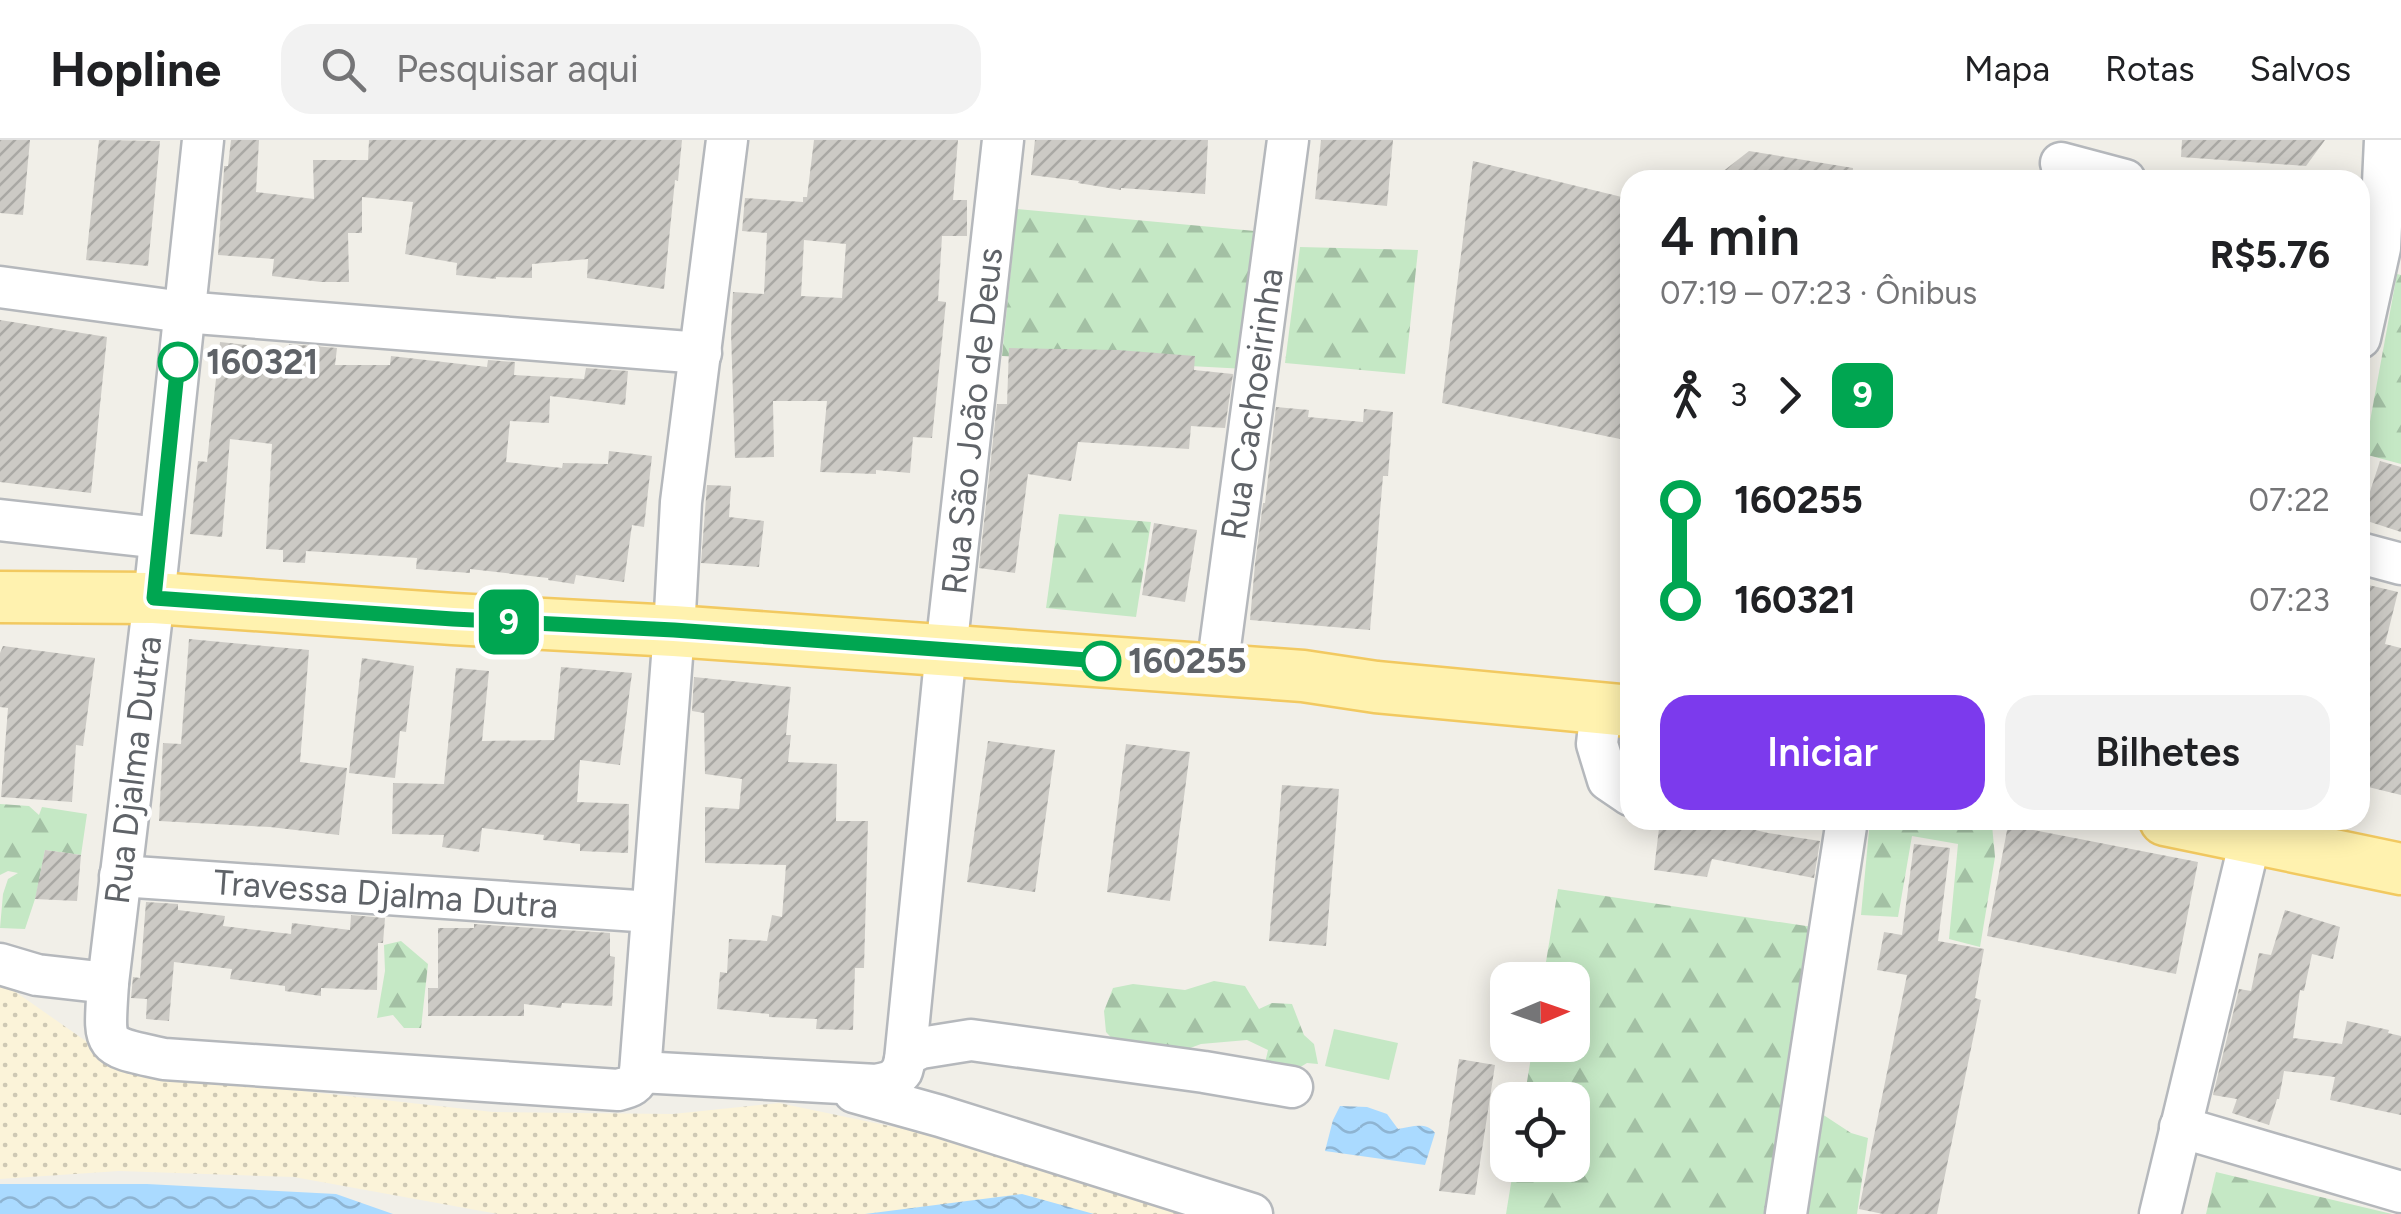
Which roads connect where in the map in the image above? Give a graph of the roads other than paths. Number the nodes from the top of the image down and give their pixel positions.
1 (203, 140) edge
2 (727, 140) edge
3 (1003, 140) edge
4 (1288, 140) edge
5 (2385, 140) edge
6 (2061, 163) dead end
7 (2087, 170) edge
8 (2380, 248) edge
9 (0, 287) edge
10 (2370, 293) edge
11 (183, 312) junction
12 (701, 353) junction
13 (0, 520) edge
14 (160, 538) junction
15 (2370, 556) edge
16 (2401, 564) edge
17 (0, 597) edge
18 (154, 598) junction
19 (674, 630) junction
20 (946, 650) junction
21 (1217, 669) junction
22 (1615, 710) edge
23 (1620, 788) edge
24 (1845, 830) edge
25 (2253, 830) edge
26 (2257, 830) edge
27 (2401, 869) edge
28 (120, 876) junction
29 (652, 912) junction
30 (0, 964) edge
31 (108, 983) junction
32 (905, 1060) junction
33 (640, 1072) junction
34 (814, 1080) junction
35 (1292, 1087) dead end
36 (2180, 1127) junction
37 (2401, 1192) edge
38 (1252, 1214) edge
39 (1786, 1214) edge
40 (2160, 1214) edge

1 - 11 street, Rua Djalma Dutra
2 - 12 street
3 - 20 street, Rua São João de Deus
4 - 21 street, Rua Cachoeirinha
5 - 8 street
6 - 7 street
8 - 10 street
9 - 11 street
11 - 12 street
11 - 14 street, Rua Djalma Dutra
12 - 19 street
13 - 14 street
14 - 18 street, Rua Djalma Dutra
15 - 16 street
17 - 18 main road
18 - 19 main road
18 - 28 street, Rua Djalma Dutra
19 - 20 main road
19 - 29 street
20 - 21 main road
20 - 32 street, Rua São João de Deus
21 - 22 main road
22 - 23 street
24 - 39 street
25 - 36 street
26 - 27 main road
28 - 29 street, Travessa Djalma Dutra
28 - 31 street, Rua Djalma Dutra
29 - 33 street
30 - 31 street
31 - 33 street, Rua Djalma Dutra
32 - 34 street
32 - 35 street
33 - 34 street
34 - 38 street
36 - 37 street
36 - 40 street

